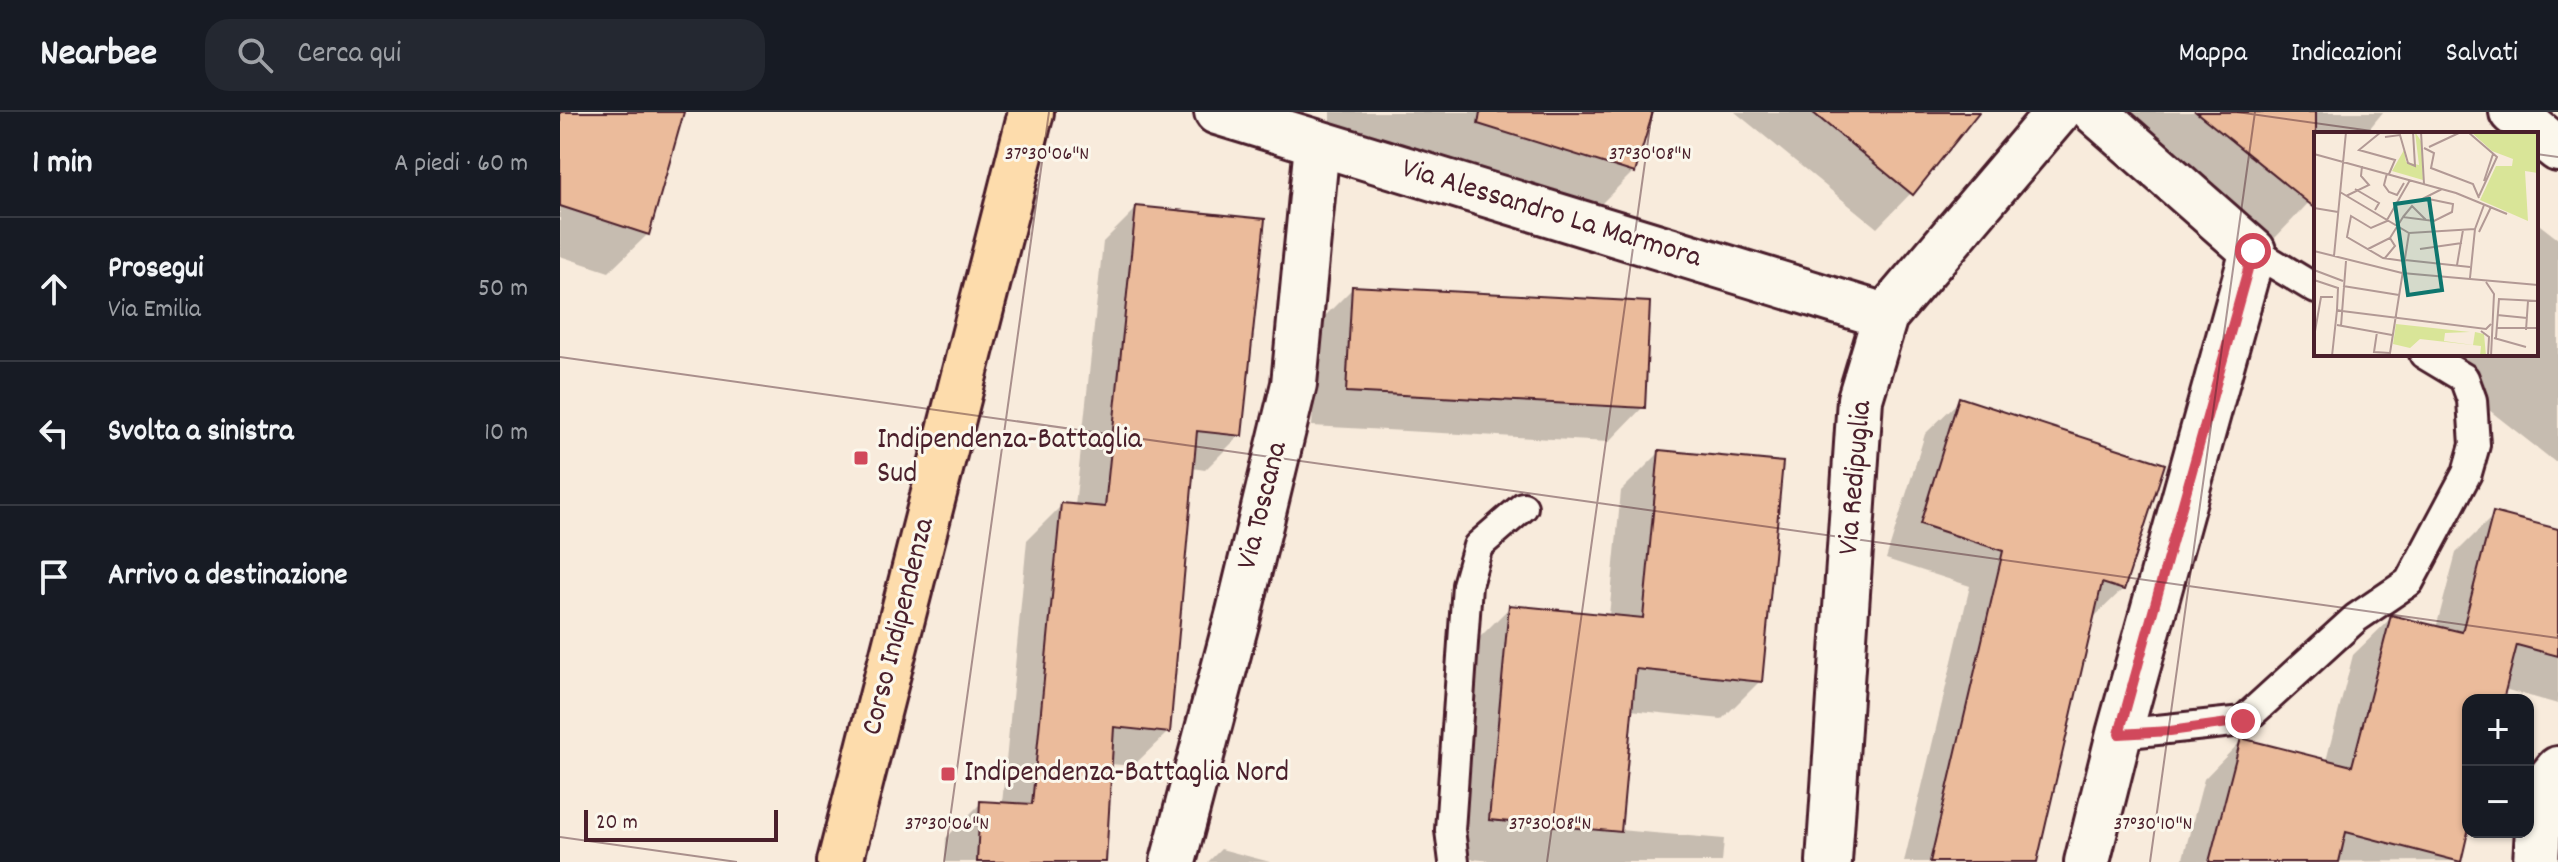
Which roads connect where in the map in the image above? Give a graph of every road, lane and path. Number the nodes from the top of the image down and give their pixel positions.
1 (1031, 112) edge
2 (1217, 112) edge
3 (2058, 112) edge
4 (2095, 112) edge
5 (2512, 112) edge
6 (1303, 131) edge
7 (2537, 132) edge
8 (2538, 133) edge
9 (2558, 149) edge
10 (2253, 251) junction
11 (2314, 288) edge
12 (1885, 316) junction
13 (2427, 356) edge
14 (1523, 507) dead end
15 (2119, 734) junction
16 (2558, 769) edge
17 (840, 862) edge
18 (1173, 862) edge
19 (1454, 862) edge
20 (1829, 862) edge
21 (2087, 862) edge
22 (2536, 862) edge

1 - 17 main road, Corso Indipendenza
2 - 6 street, Via Alessandro La Marmora
3 - 12 street, Via Redipuglia
4 - 10 street
5 - 7 street
6 - 12 street, Via Alessandro La Marmora
6 - 18 street, Via Toscana
8 - 9 street
10 - 11 lane
10 - 15 street
12 - 20 street, Via Redipuglia
13 - 15 lane
14 - 19 lane
15 - 21 street
16 - 22 street

